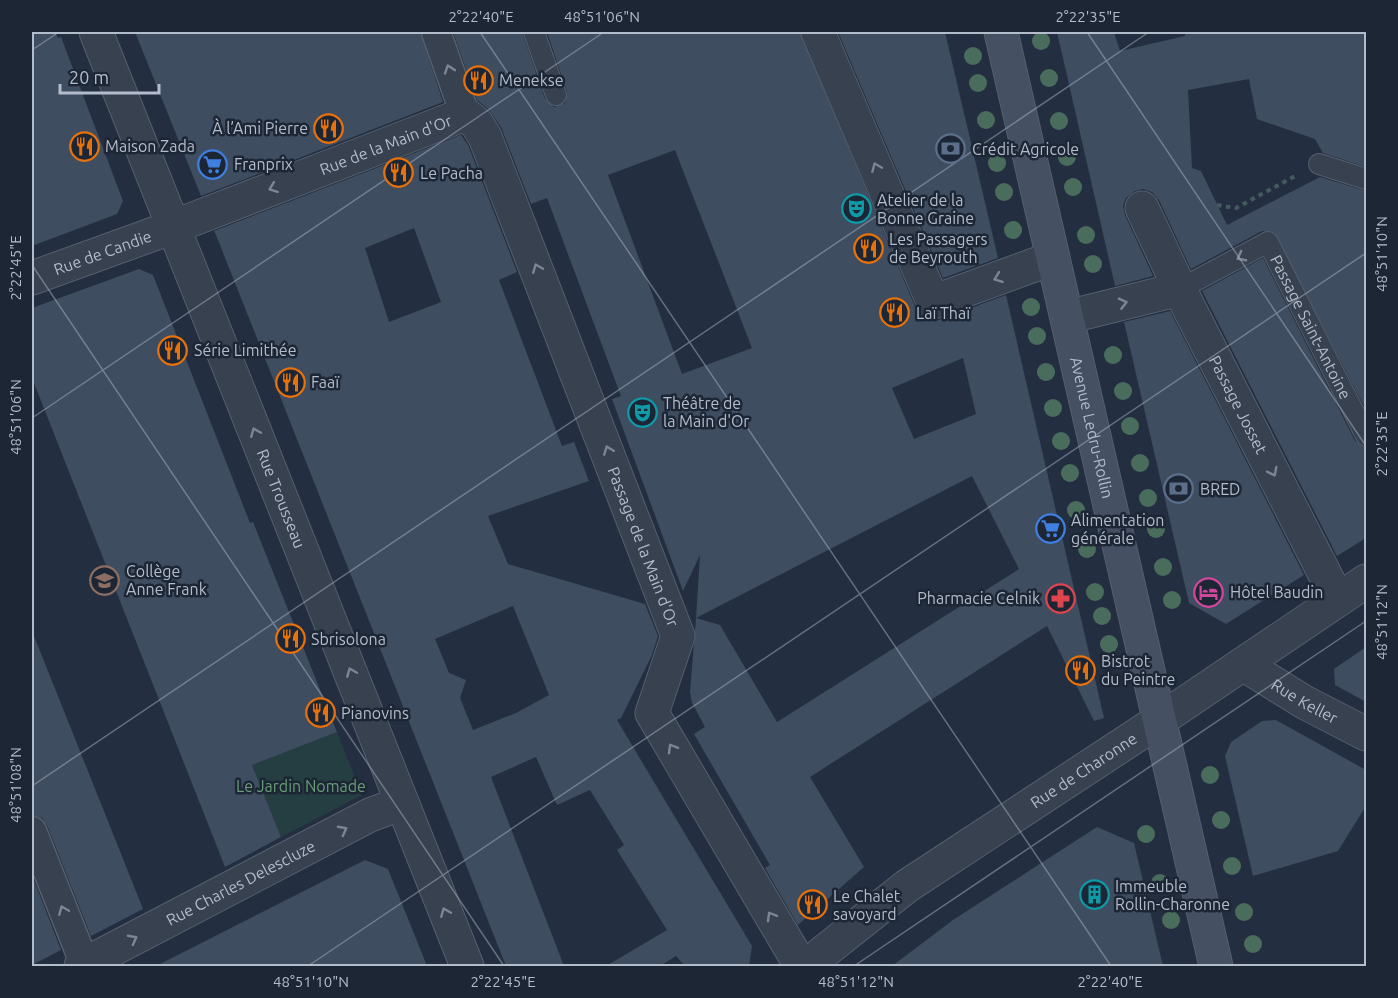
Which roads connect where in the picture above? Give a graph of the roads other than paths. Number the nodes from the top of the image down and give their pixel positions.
1 (96, 32) edge
2 (436, 32) edge
3 (534, 32) edge
4 (818, 32) edge
5 (1001, 32) edge
6 (556, 95) dead end
7 (463, 110) junction
8 (1319, 164) road end
9 (1366, 179) edge
10 (1142, 207) dead end
11 (173, 227) junction
12 (1053, 258) junction
13 (32, 278) edge
14 (1180, 289) junction
15 (1067, 317) junction
16 (1366, 436) edge
17 (1366, 581) edge
18 (1338, 600) junction
19 (1244, 664) junction
20 (1160, 720) junction
21 (1366, 734) edge
22 (402, 804) junction
23 (32, 831) edge
24 (83, 965) edge
25 (467, 966) edge
26 (801, 966) edge
27 (806, 966) edge
28 (1216, 966) edge

1 - 11 street, Rue Trousseau
7 -> 2 street, Passage de la Main d'Or
3 - 6 lane
12 -> 4 street
5 - 12 main road, Avenue Ledru-Rollin
7 -> 11 street, Rue de la Main d'Or
26 -> 7 street, Passage de la Main d'Or
8 - 9 lane
10 - 14 street, Passage Josset
11 - 13 street, Rue de Candie
22 -> 11 street, Rue Trousseau
12 - 15 main road, Avenue Ledru-Rollin
15 -> 14 street
16 -> 14 lane, Passage Saint-Antoine
14 -> 18 street, Passage Josset
15 - 20 main road, Avenue Ledru-Rollin
17 - 18 street, Rue de Charonne
18 - 19 street, Rue de Charonne
19 - 20 street, Rue de Charonne
19 - 21 street, Rue Keller
20 - 27 street, Rue de Charonne
20 - 28 main road, Avenue Ledru-Rollin
24 -> 22 street, Rue Charles Delescluze
25 -> 22 street, Rue Trousseau
24 -> 23 street

